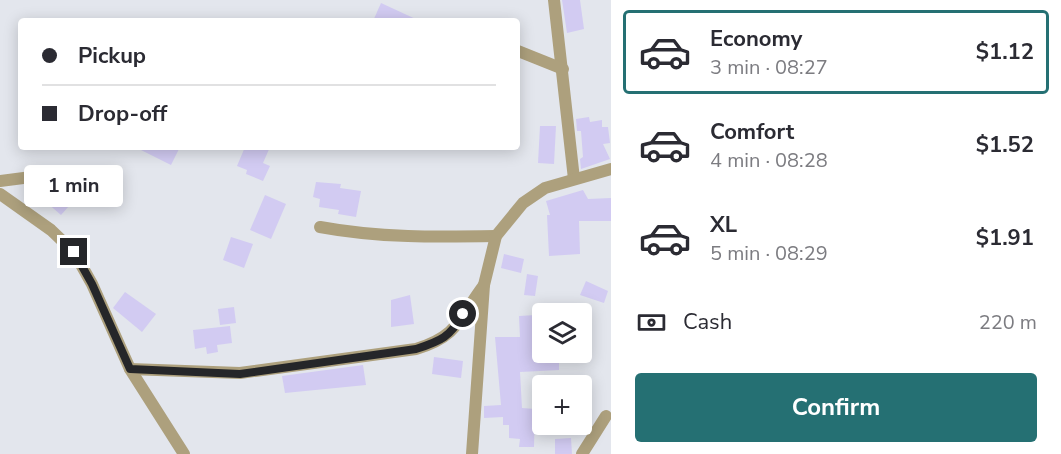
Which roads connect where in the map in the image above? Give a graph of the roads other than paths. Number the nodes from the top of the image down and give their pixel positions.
1 (554, 0) edge
2 (520, 52) edge
3 (563, 69) junction
4 (611, 169) edge
5 (574, 179) junction
6 (0, 181) edge
7 (115, 185) dead end
8 (0, 194) edge
9 (320, 227) dead end
10 (496, 236) junction
11 (484, 285) junction
12 (130, 369) junction
13 (606, 416) dead end
14 (184, 454) edge
15 (472, 454) edge
16 (582, 454) edge

1 - 3 street
2 - 3 street
3 - 5 street
4 - 5 street
5 - 10 street
6 - 7 street
8 - 12 street
9 - 10 street
10 - 11 street
11 - 12 street
11 - 15 street
12 - 14 street
13 - 16 street

